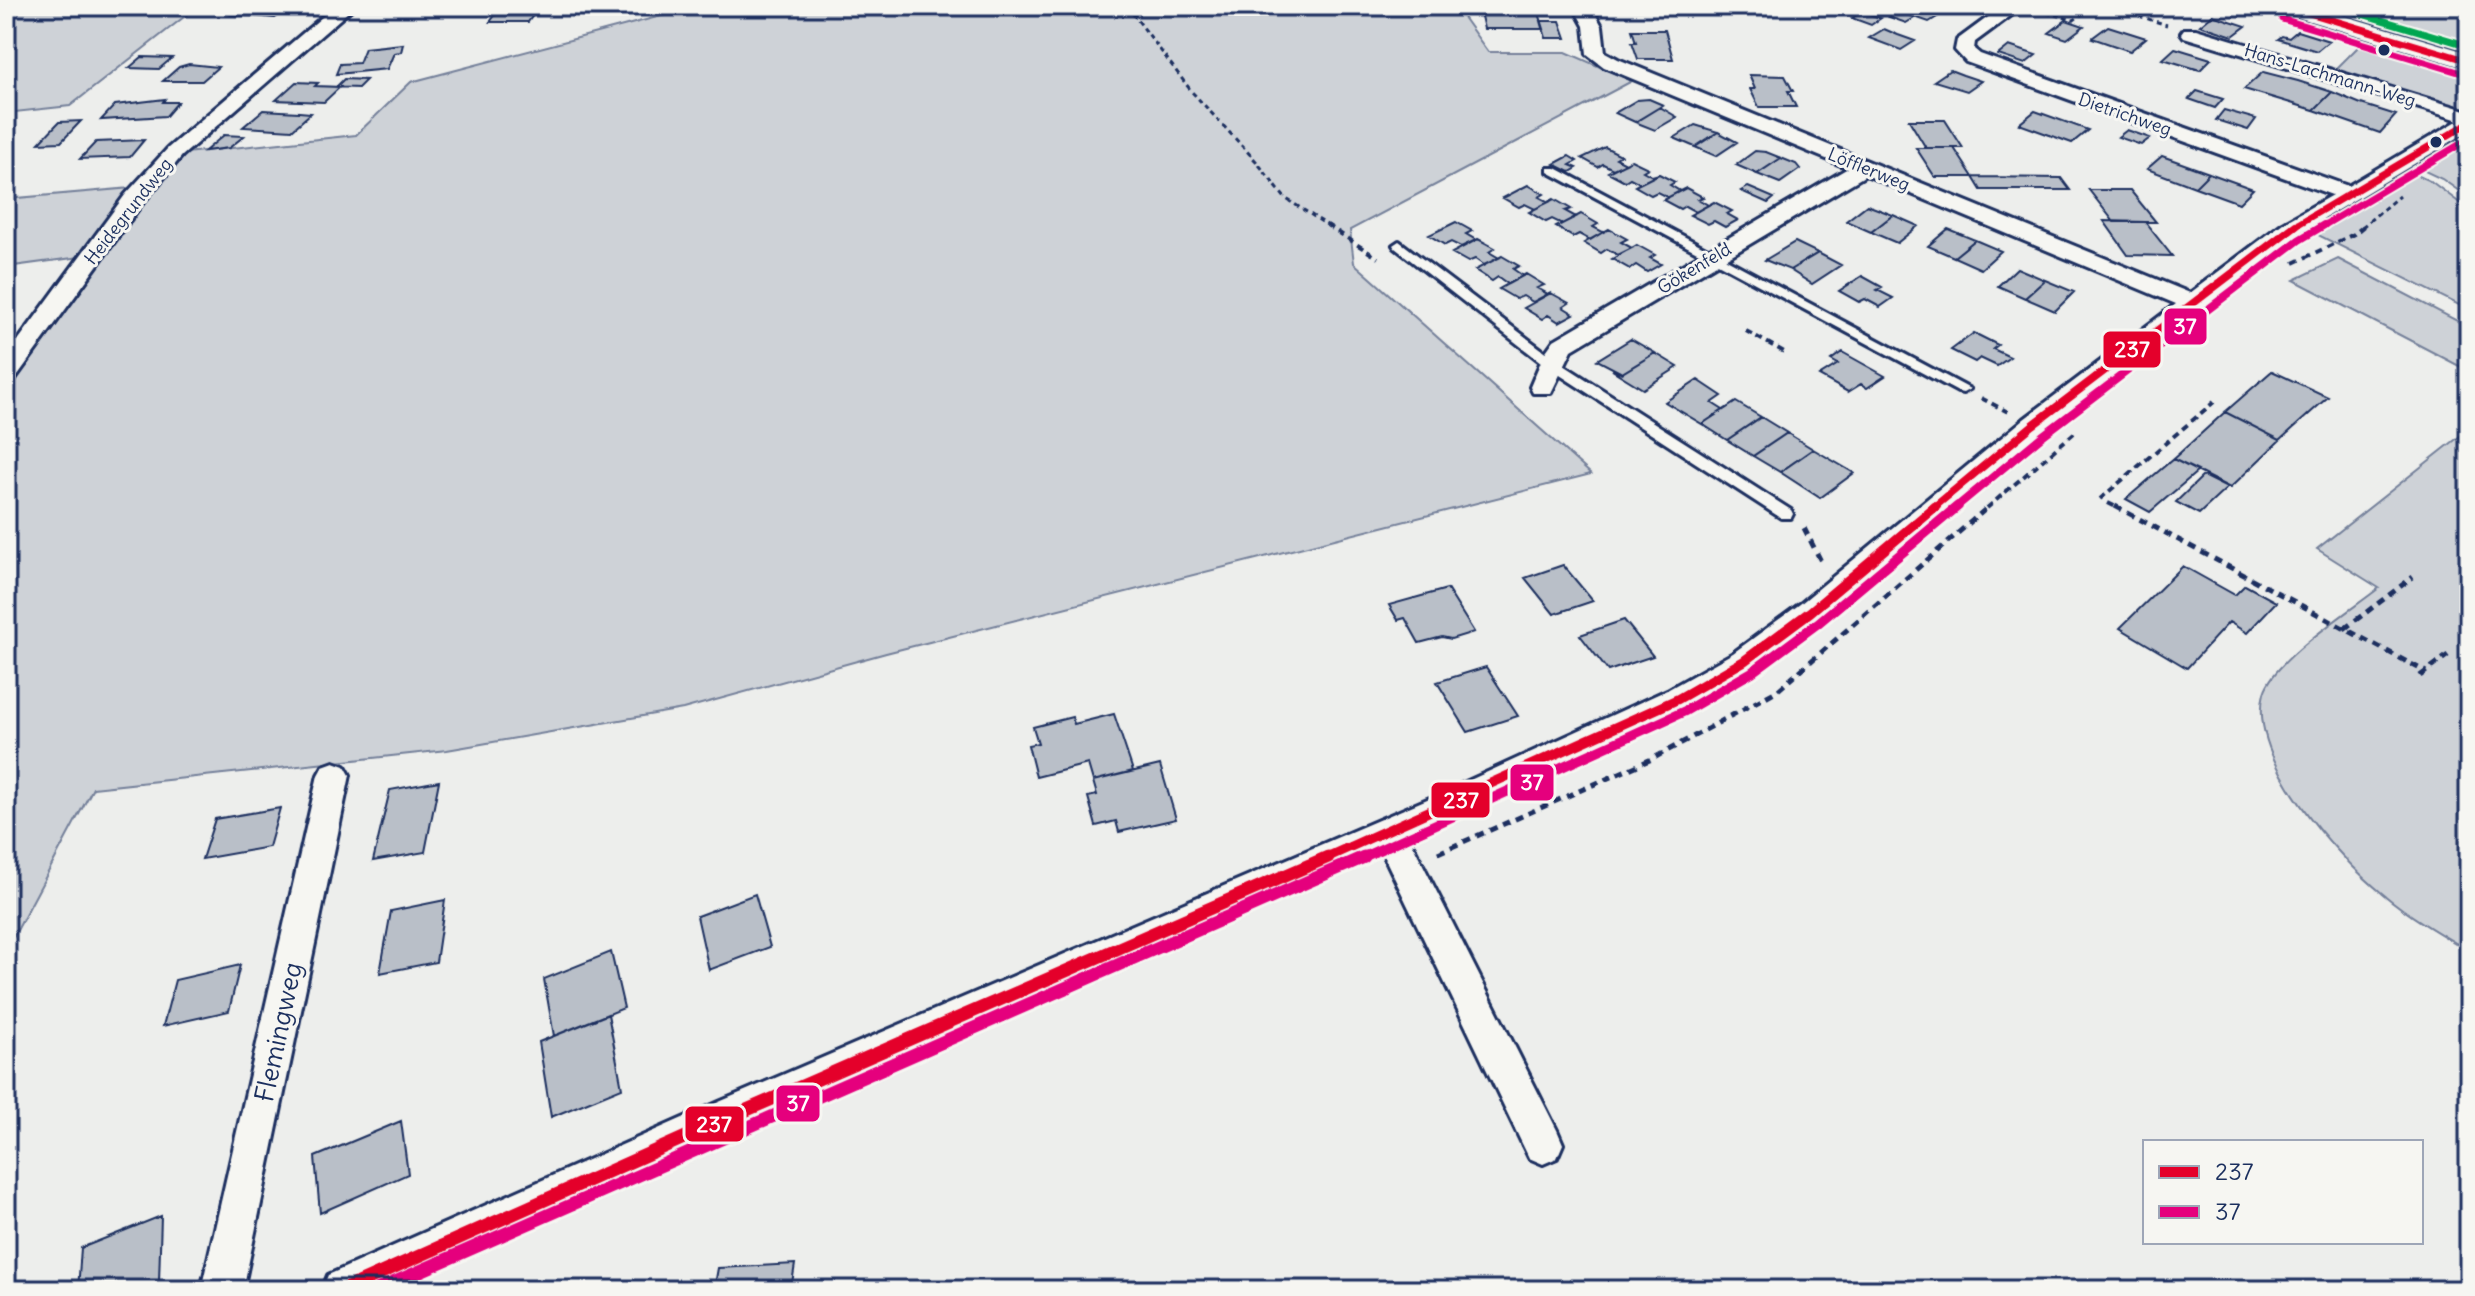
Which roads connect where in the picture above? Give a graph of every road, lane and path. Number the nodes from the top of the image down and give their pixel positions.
1 (346, 6) edge
2 (1127, 6) edge
3 (1582, 6) edge
4 (2005, 6) edge
5 (2286, 6) edge
6 (2027, 8) dead end
7 (2190, 33) joint
8 (2469, 61) edge
9 (2469, 120) edge
10 (1865, 167) junction
11 (1552, 170) dead end
12 (2351, 194) junction
13 (1399, 245) dead end
14 (1714, 257) junction
15 (1422, 263) junction
16 (2191, 302) junction
17 (1746, 331) dead end
18 (1786, 353) dead end
19 (1551, 363) junction
20 (6, 374) edge
21 (1542, 387) dead end
22 (1963, 389) joint
23 (2214, 402) dead end
24 (2033, 425) junction
25 (2100, 499) dead end
26 (2108, 503) dead end
27 (1786, 514) dead end
28 (2413, 577) dead end
29 (2344, 629) junction
30 (2448, 655) dead end
31 (334, 775) dead end
32 (1389, 831) junction
33 (1543, 1144) dead end
34 (222, 1290) edge
35 (343, 1290) edge

1 - 20 street, Heidegrundweg
2 - 15 path
3 - 10 street, Löfflerweg
4 - 12 street, Dietrichweg
5 - 8 main road
6 - 7 path
7 - 9 street, Hans-Lachmann-Weg
9 - 12 street
10 - 14 street, Gökenfeld
10 - 16 street, Löfflerweg
11 - 14 lane
12 - 16 street
13 - 15 lane
14 - 19 street, Gökenfeld
14 - 22 lane
15 - 19 lane
16 - 24 street
17 - 18 path
19 - 21 street, Gökenfeld
19 - 27 lane
22 - 24 path
23 - 25 path
24 - 32 street
26 - 29 path
28 - 29 path
29 - 30 path
31 - 34 street, Flemingweg
32 - 33 street
32 - 35 street

